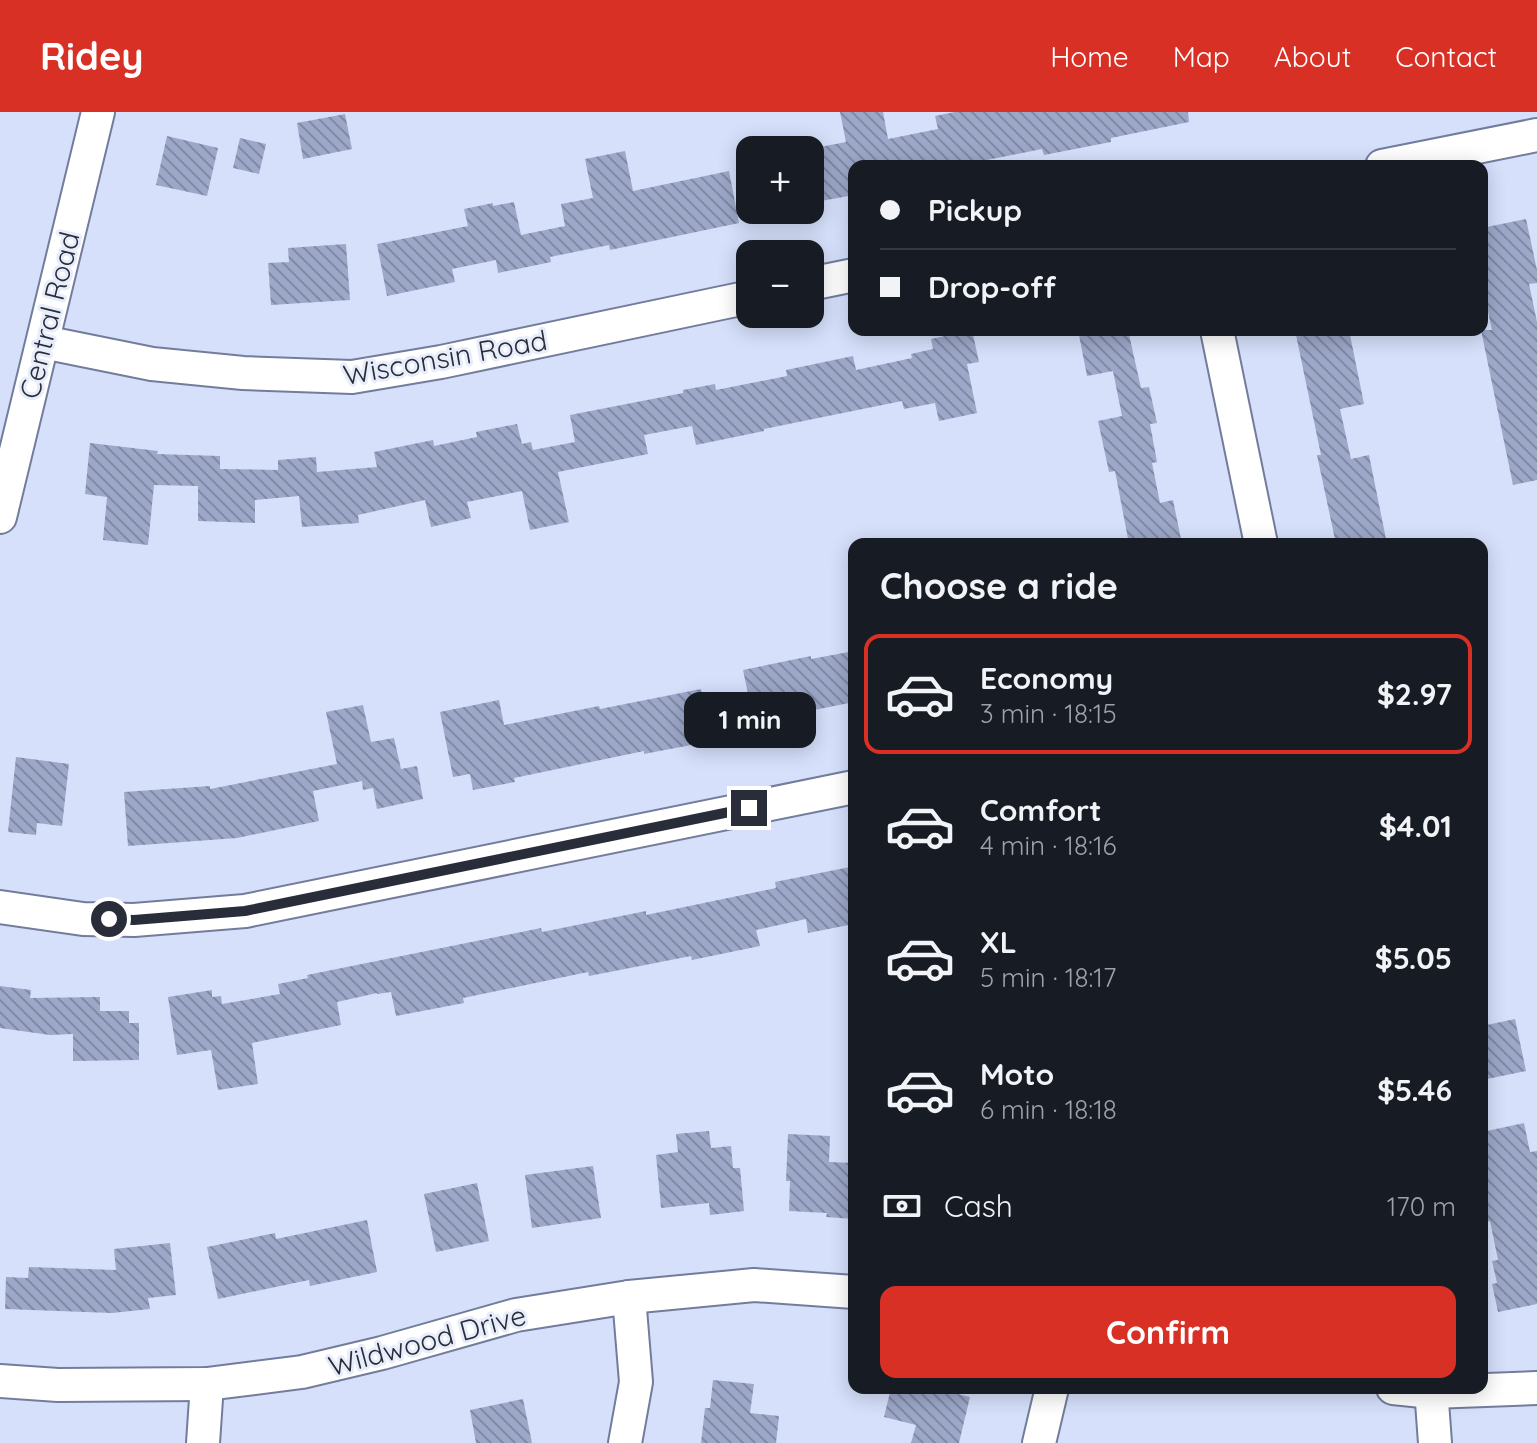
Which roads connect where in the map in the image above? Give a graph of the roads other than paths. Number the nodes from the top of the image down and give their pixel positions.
1 (98, 112) edge
2 (1537, 135) edge
3 (1412, 160) edge
4 (848, 276) edge
5 (824, 281) edge
6 (736, 300) edge
7 (1218, 336) edge
8 (43, 342) junction
9 (0, 517) edge
10 (1260, 538) edge
11 (848, 788) edge
12 (0, 907) edge
13 (848, 1292) edge
14 (629, 1297) junction
15 (0, 1381) edge
16 (207, 1384) junction
17 (1537, 1388) edge
18 (1488, 1389) edge
19 (1051, 1394) edge
20 (1431, 1394) edge
21 (203, 1443) edge
22 (625, 1443) edge
23 (1039, 1443) edge
24 (1435, 1443) edge

1 - 8 street, Central Road
2 - 3 street
4 - 5 street
6 - 8 street, Wisconsin Road
7 - 10 street
8 - 9 street, Central Road
11 - 12 street
13 - 14 street, Wildwood Drive
14 - 16 street, Wildwood Drive
14 - 22 street
15 - 16 street, Wildwood Drive
16 - 21 street
17 - 18 street
19 - 23 street
20 - 24 street

